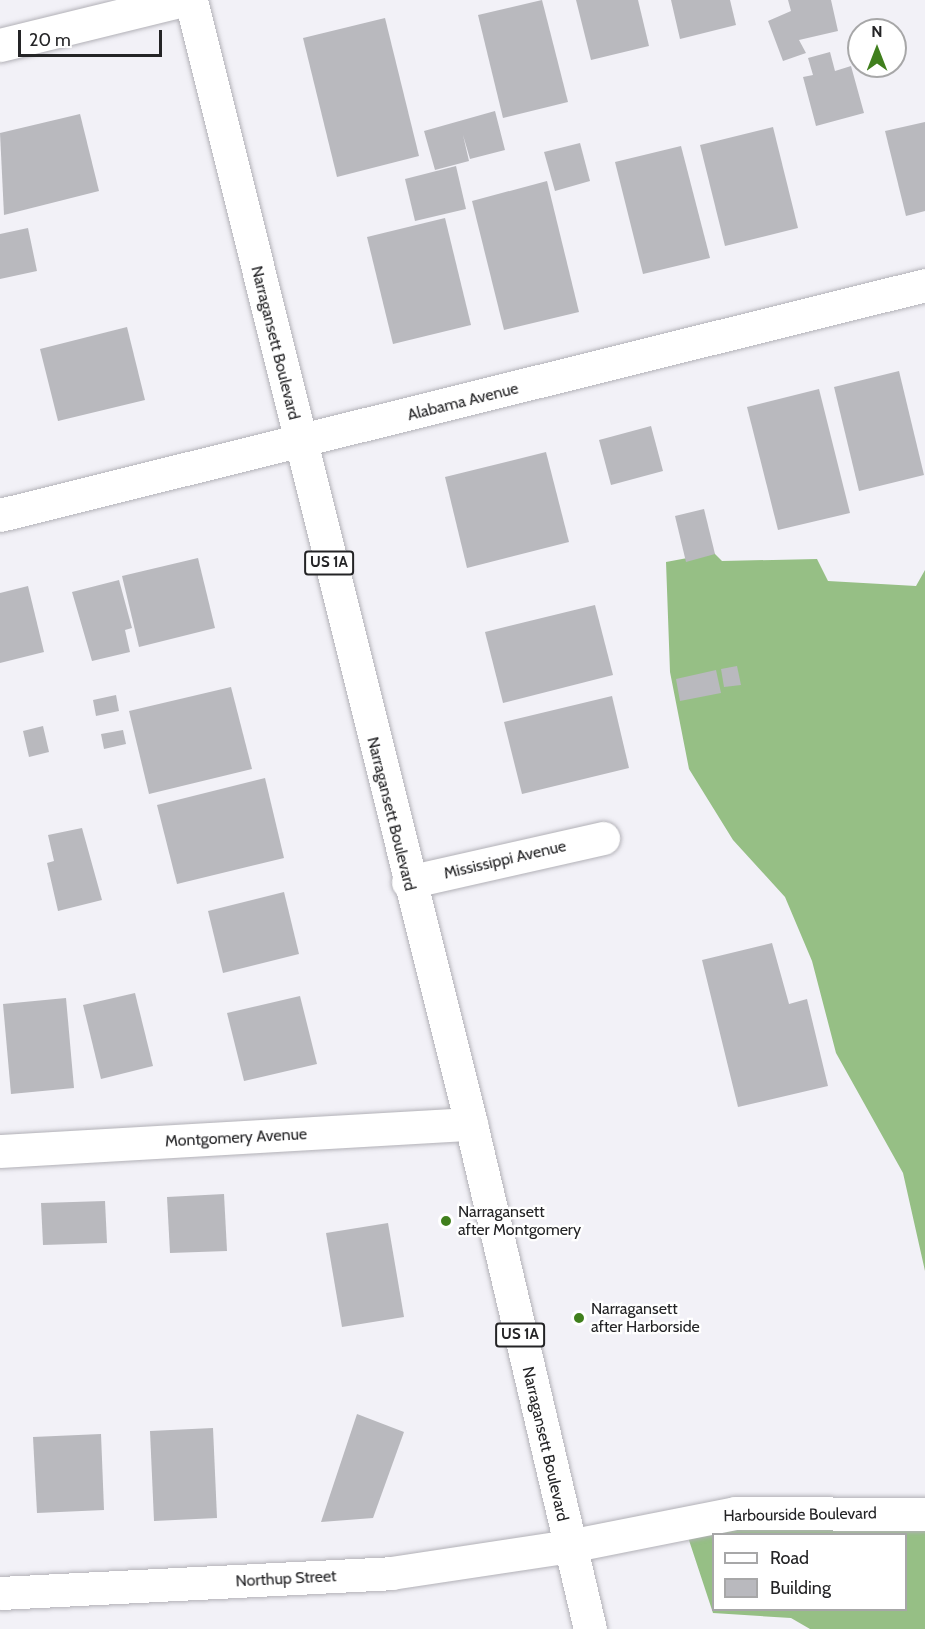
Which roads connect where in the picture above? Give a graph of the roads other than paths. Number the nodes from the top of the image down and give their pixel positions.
1 (183, 0) edge
2 (190, 0) edge
3 (0, 45) edge
4 (925, 285) edge
5 (299, 441) junction
6 (0, 515) edge
7 (603, 838) dead end
8 (408, 882) junction
9 (471, 1124) junction
10 (0, 1150) edge
11 (925, 1514) edge
12 (569, 1546) junction
13 (0, 1593) edge
14 (590, 1629) edge

1 - 3 street
2 - 5 street, Narragansett Boulevard / US 1A
4 - 5 street, Alabama Avenue
5 - 6 street, Alabama Avenue
5 - 8 street, Narragansett Boulevard / US 1A
7 - 8 street, Mississippi Avenue
8 - 9 street, Narragansett Boulevard / US 1A
9 - 10 street, Montgomery Avenue
9 - 12 street, Narragansett Boulevard / US 1A
11 - 12 street, Harbourside Boulevard
12 - 13 street, Northup Street
12 - 14 street, Narragansett Boulevard / US 1A

